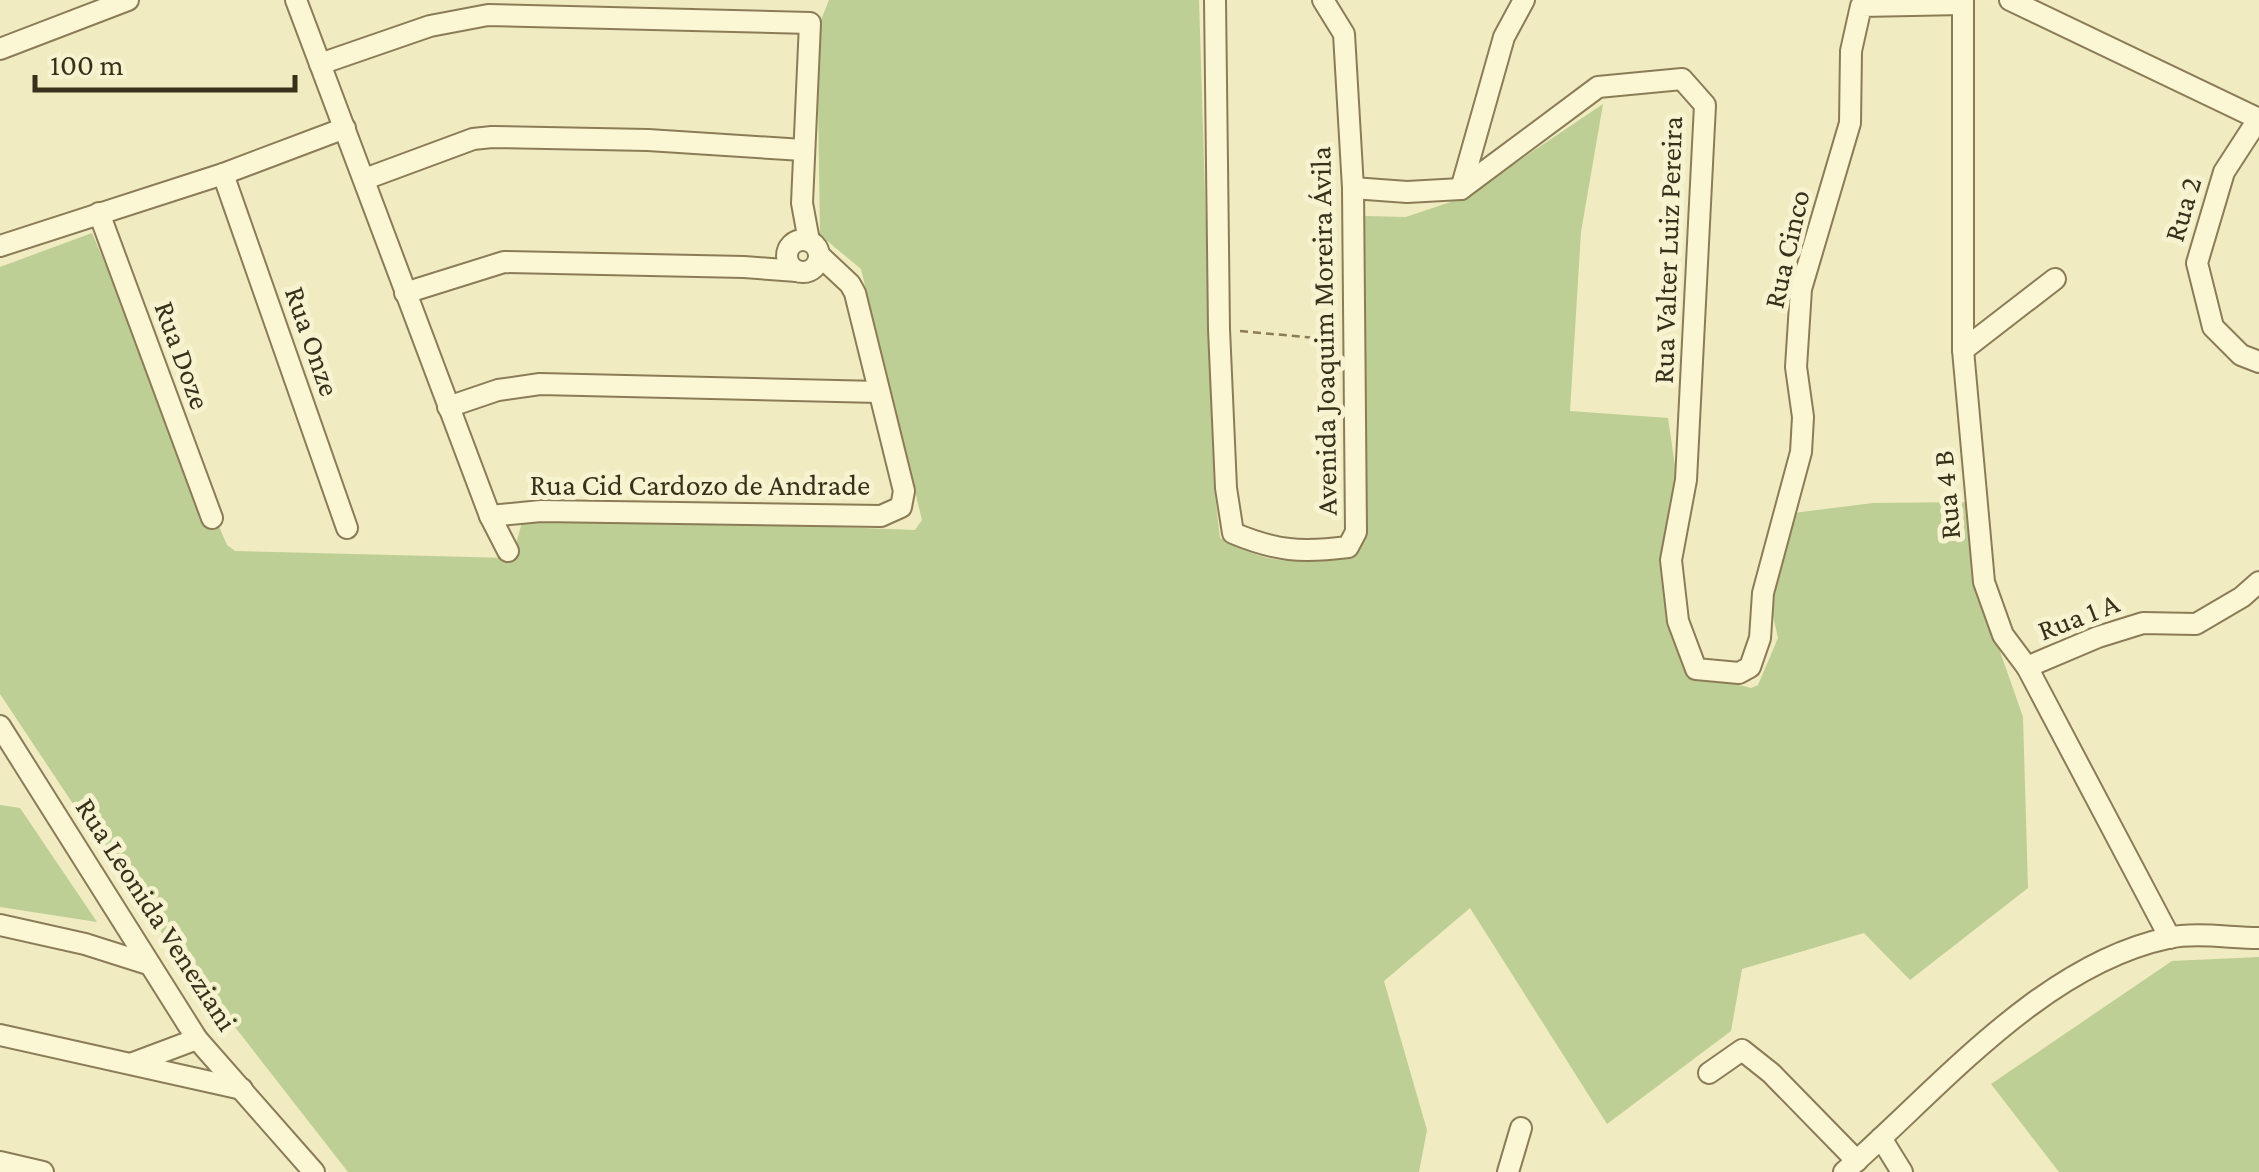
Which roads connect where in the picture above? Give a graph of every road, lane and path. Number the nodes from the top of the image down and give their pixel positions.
1 (128, 0) edge
2 (296, 0) edge
3 (1214, 0) edge
4 (1322, 0) edge
5 (1524, 0) edge
6 (2010, 0) edge
7 (1963, 2) edge
8 (0, 48) edge
9 (320, 64) junction
10 (2259, 118) edge
11 (345, 128) junction
12 (802, 150) junction
13 (222, 174) junction
14 (365, 179) junction
15 (1353, 188) junction
16 (1461, 189) junction
17 (98, 213) junction
18 (0, 246) edge
19 (803, 256) junction
20 (2055, 279) dead end
21 (405, 293) junction
22 (1218, 329) junction
23 (1352, 341) junction
24 (1963, 350) junction
25 (2259, 362) edge
26 (879, 392) junction
27 (448, 407) junction
28 (490, 516) junction
29 (212, 518) dead end
30 (347, 528) dead end
31 (508, 551) dead end
32 (2259, 582) edge
33 (2027, 668) junction
34 (1696, 669) joint
35 (0, 726) edge
36 (122, 922) junction
37 (0, 924) edge
38 (2170, 938) junction
39 (2259, 938) edge
40 (86, 944) junction
41 (148, 964) junction
42 (0, 1035) edge
43 (197, 1039) junction
44 (131, 1064) junction
45 (1710, 1072) dead end
46 (243, 1089) junction
47 (1520, 1128) dead end
48 (1881, 1138) junction
49 (0, 1162) edge
50 (1850, 1166) edge
51 (43, 1172) edge
52 (314, 1172) edge
53 (1508, 1172) edge
54 (1902, 1172) edge

1 - 8 street
2 - 9 street
3 - 22 street
4 - 15 street, Avenida Joaquim Moreira Ávila
5 - 16 street
6 - 10 street
7 - 24 street, Rua 4 B
7 - 34 street, Rua Cinco
9 - 11 street
9 - 12 street
10 - 25 street, Rua 2
11 - 13 street
11 - 14 street
12 - 14 street
12 - 19 street
13 - 17 street
13 - 30 street, Rua Onze
14 - 21 street
15 - 16 street
15 - 23 street, Avenida Joaquim Moreira Ávila
16 - 34 street, Rua Valter Luiz Pereira
17 - 18 street
17 - 29 street, Rua Doze
19 - 21 street
19 - 26 street
20 - 24 street
21 - 27 street
22 - 23 path
22 - 23 street, Avenida Joaquim Moreira Ávila
24 - 33 street, Rua 4 B
26 - 27 street
26 - 28 street, Rua Cid Cardozo de Andrade
27 - 28 street
28 - 31 street
32 - 33 street, Rua 1 A
33 - 38 street, Rua 4 B
35 - 36 street, Rua Leonida Veneziani
36 - 40 street
36 - 41 street, Rua Leonida Veneziani
37 - 40 street
38 - 39 street
38 - 48 street
40 - 41 street
41 - 43 street, Rua Leonida Veneziani
42 - 44 street
43 - 44 street
43 - 46 street, Rua Leonida Veneziani
44 - 46 street
45 - 50 street
46 - 52 street, Rua Leonida Veneziani
47 - 53 street
48 - 50 street
48 - 54 street
49 - 51 street

